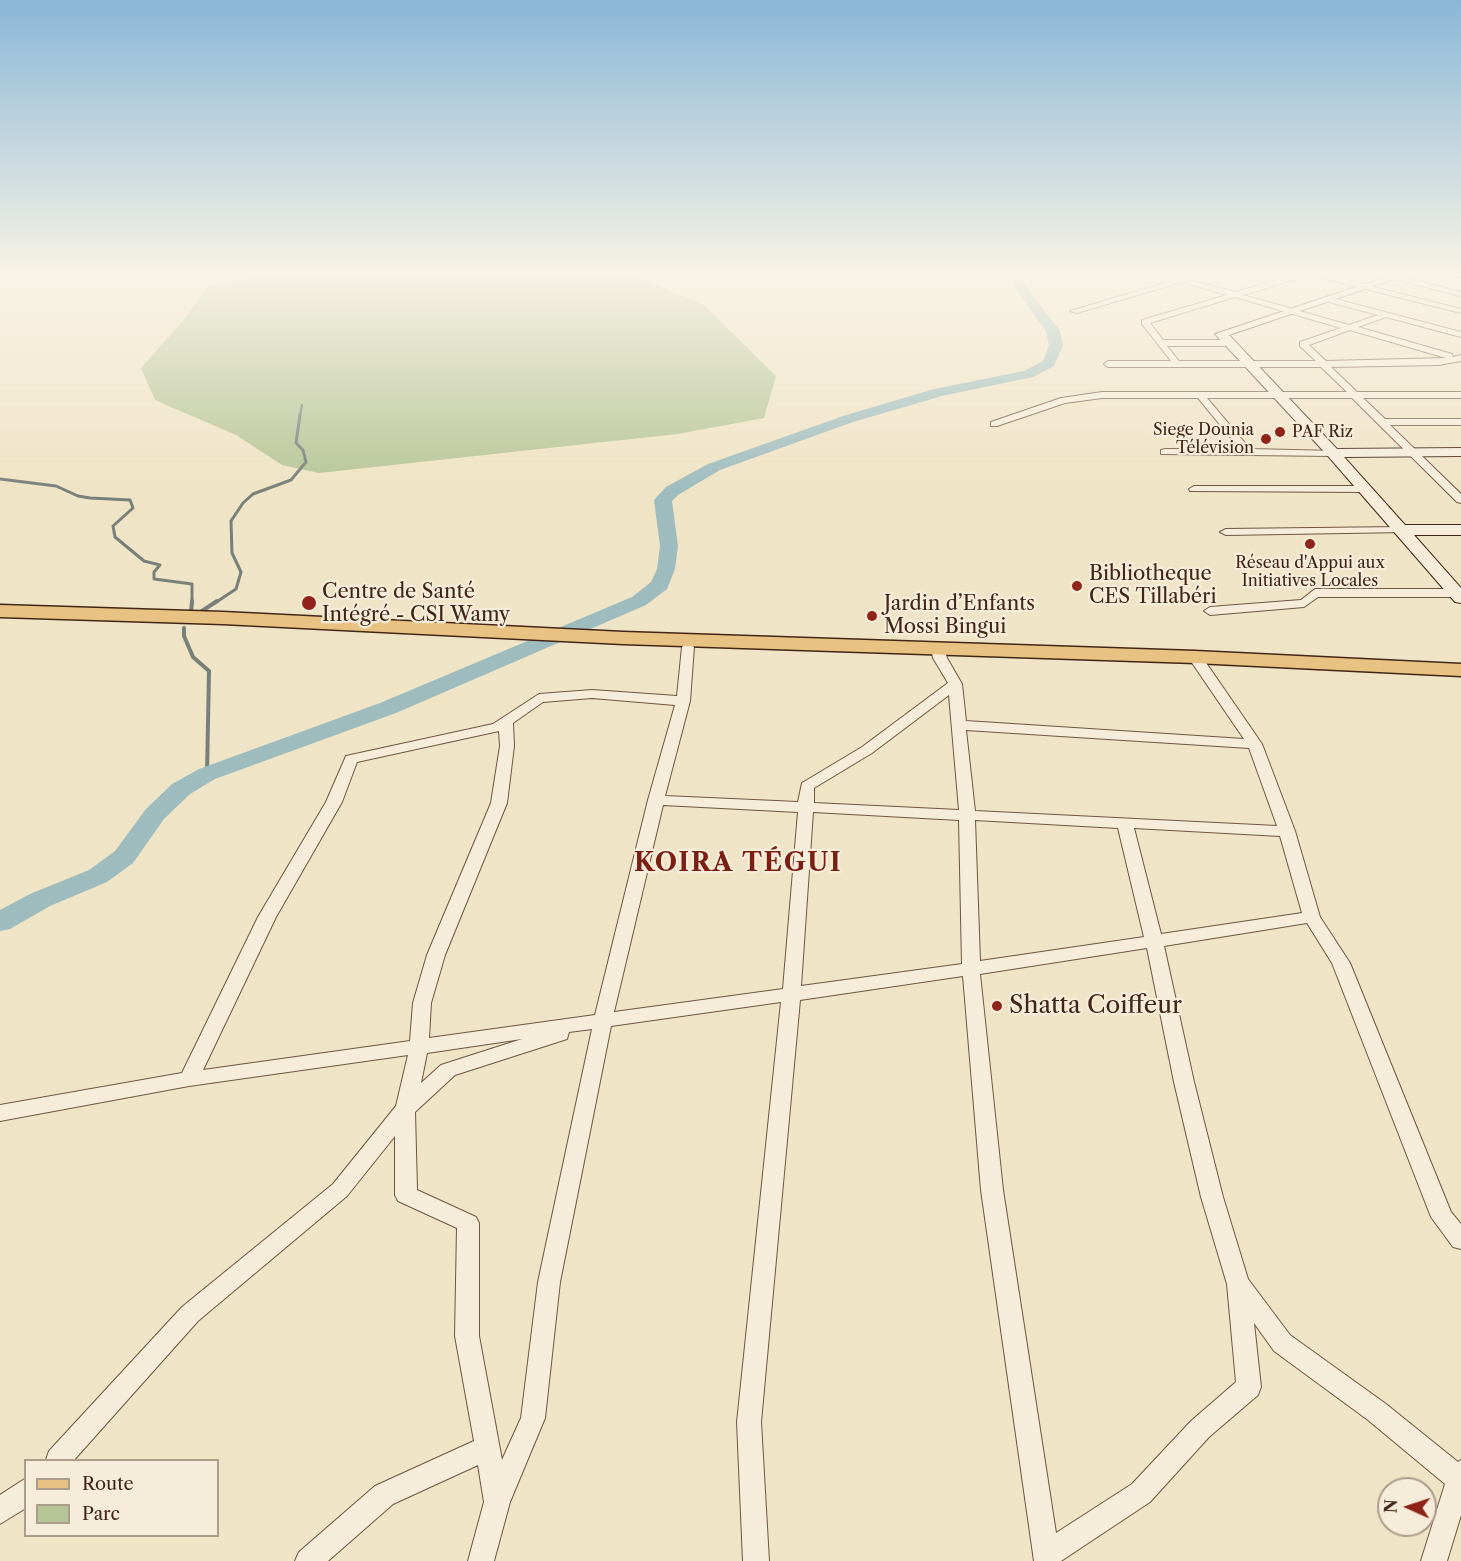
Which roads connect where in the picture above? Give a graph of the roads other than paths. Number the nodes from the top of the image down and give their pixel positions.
1 (1162, 345) edge
2 (1232, 345) edge
3 (1304, 345) edge
4 (1410, 345) edge
5 (1461, 359) edge
6 (1108, 364) dead end
7 (1177, 364) junction
8 (1250, 364) junction
9 (1325, 364) junction
10 (1461, 395) edge
11 (1201, 396) junction
12 (1280, 396) junction
13 (1356, 396) junction
14 (1382, 422) junction
15 (1461, 422) edge
16 (994, 423) dead end
17 (1165, 452) dead end
18 (1246, 452) junction
19 (1413, 452) junction
20 (1461, 452) edge
21 (1334, 453) junction
22 (1194, 489) dead end
23 (1366, 489) junction
24 (1455, 489) edge
25 (1461, 500) edge
26 (1402, 530) junction
27 (1461, 530) edge
28 (1226, 532) dead end
29 (1460, 594) edge
30 (0, 610) edge
31 (1210, 611) dead end
32 (0, 619) edge
33 (407, 631) junction
34 (578, 639) junction
35 (687, 647) junction
36 (939, 653) junction
37 (1197, 662) junction
38 (1461, 670) edge
39 (1461, 679) edge
40 (955, 684) junction
41 (683, 701) junction
42 (506, 721) junction
43 (959, 724) junction
44 (1255, 744) junction
45 (656, 800) junction
46 (805, 807) junction
47 (967, 816) junction
48 (1125, 824) junction
49 (1287, 831) junction
50 (1312, 916) junction
51 (1154, 940) junction
52 (971, 969) junction
53 (791, 994) junction
54 (603, 1020) junction
55 (419, 1047) junction
56 (189, 1079) junction
57 (405, 1109) junction
58 (0, 1113) edge
59 (1461, 1240) edge
60 (1238, 1284) junction
61 (487, 1448) junction
62 (60, 1459) edge
63 (1460, 1476) edge
64 (24, 1493) edge
65 (497, 1502) junction
66 (0, 1511) edge
67 (1047, 1558) edge
68 (308, 1561) edge
69 (481, 1561) edge
70 (756, 1561) edge
71 (1434, 1561) edge

1 - 7 street
2 - 8 street
3 - 9 street
4 - 5 street
5 - 9 street
6 - 7 street
7 - 8 street
8 - 9 street
8 - 12 street
9 - 13 street
10 - 13 street
11 - 12 street
11 - 16 street
11 - 18 street
12 - 13 street
12 - 21 street
13 - 14 street
14 - 15 street
14 - 19 street
17 - 18 street
18 - 21 street
19 - 20 street
19 - 21 street
19 - 24 street
21 - 23 street
22 - 23 street
23 - 26 street
24 - 25 street
26 - 27 street
26 - 28 street
26 - 29 street
29 - 31 street
30 - 33 main road
32 - 33 main road
33 - 34 main road
34 - 35 main road
34 - 36 main road
35 - 36 main road
35 - 41 street
36 - 37 main road
36 - 40 street
37 - 38 main road
37 - 39 main road
37 - 44 street
40 - 43 street
40 - 46 street
41 - 42 street
41 - 45 street
42 - 55 street
42 - 56 street
43 - 44 street
43 - 47 street
44 - 49 street
45 - 46 street
45 - 54 street
46 - 47 street
46 - 53 street
47 - 48 street
47 - 52 street
48 - 49 street
48 - 51 street
49 - 50 street
50 - 51 street
50 - 59 street
51 - 52 street
51 - 60 street
52 - 53 street
52 - 67 street
53 - 54 street
53 - 70 street
54 - 55 street
54 - 57 street
54 - 65 street
55 - 56 street
55 - 57 street
56 - 58 street
57 - 61 street
57 - 62 street
60 - 63 street
60 - 67 street
61 - 65 street
61 - 68 street
63 - 71 street
64 - 66 street
65 - 69 street

